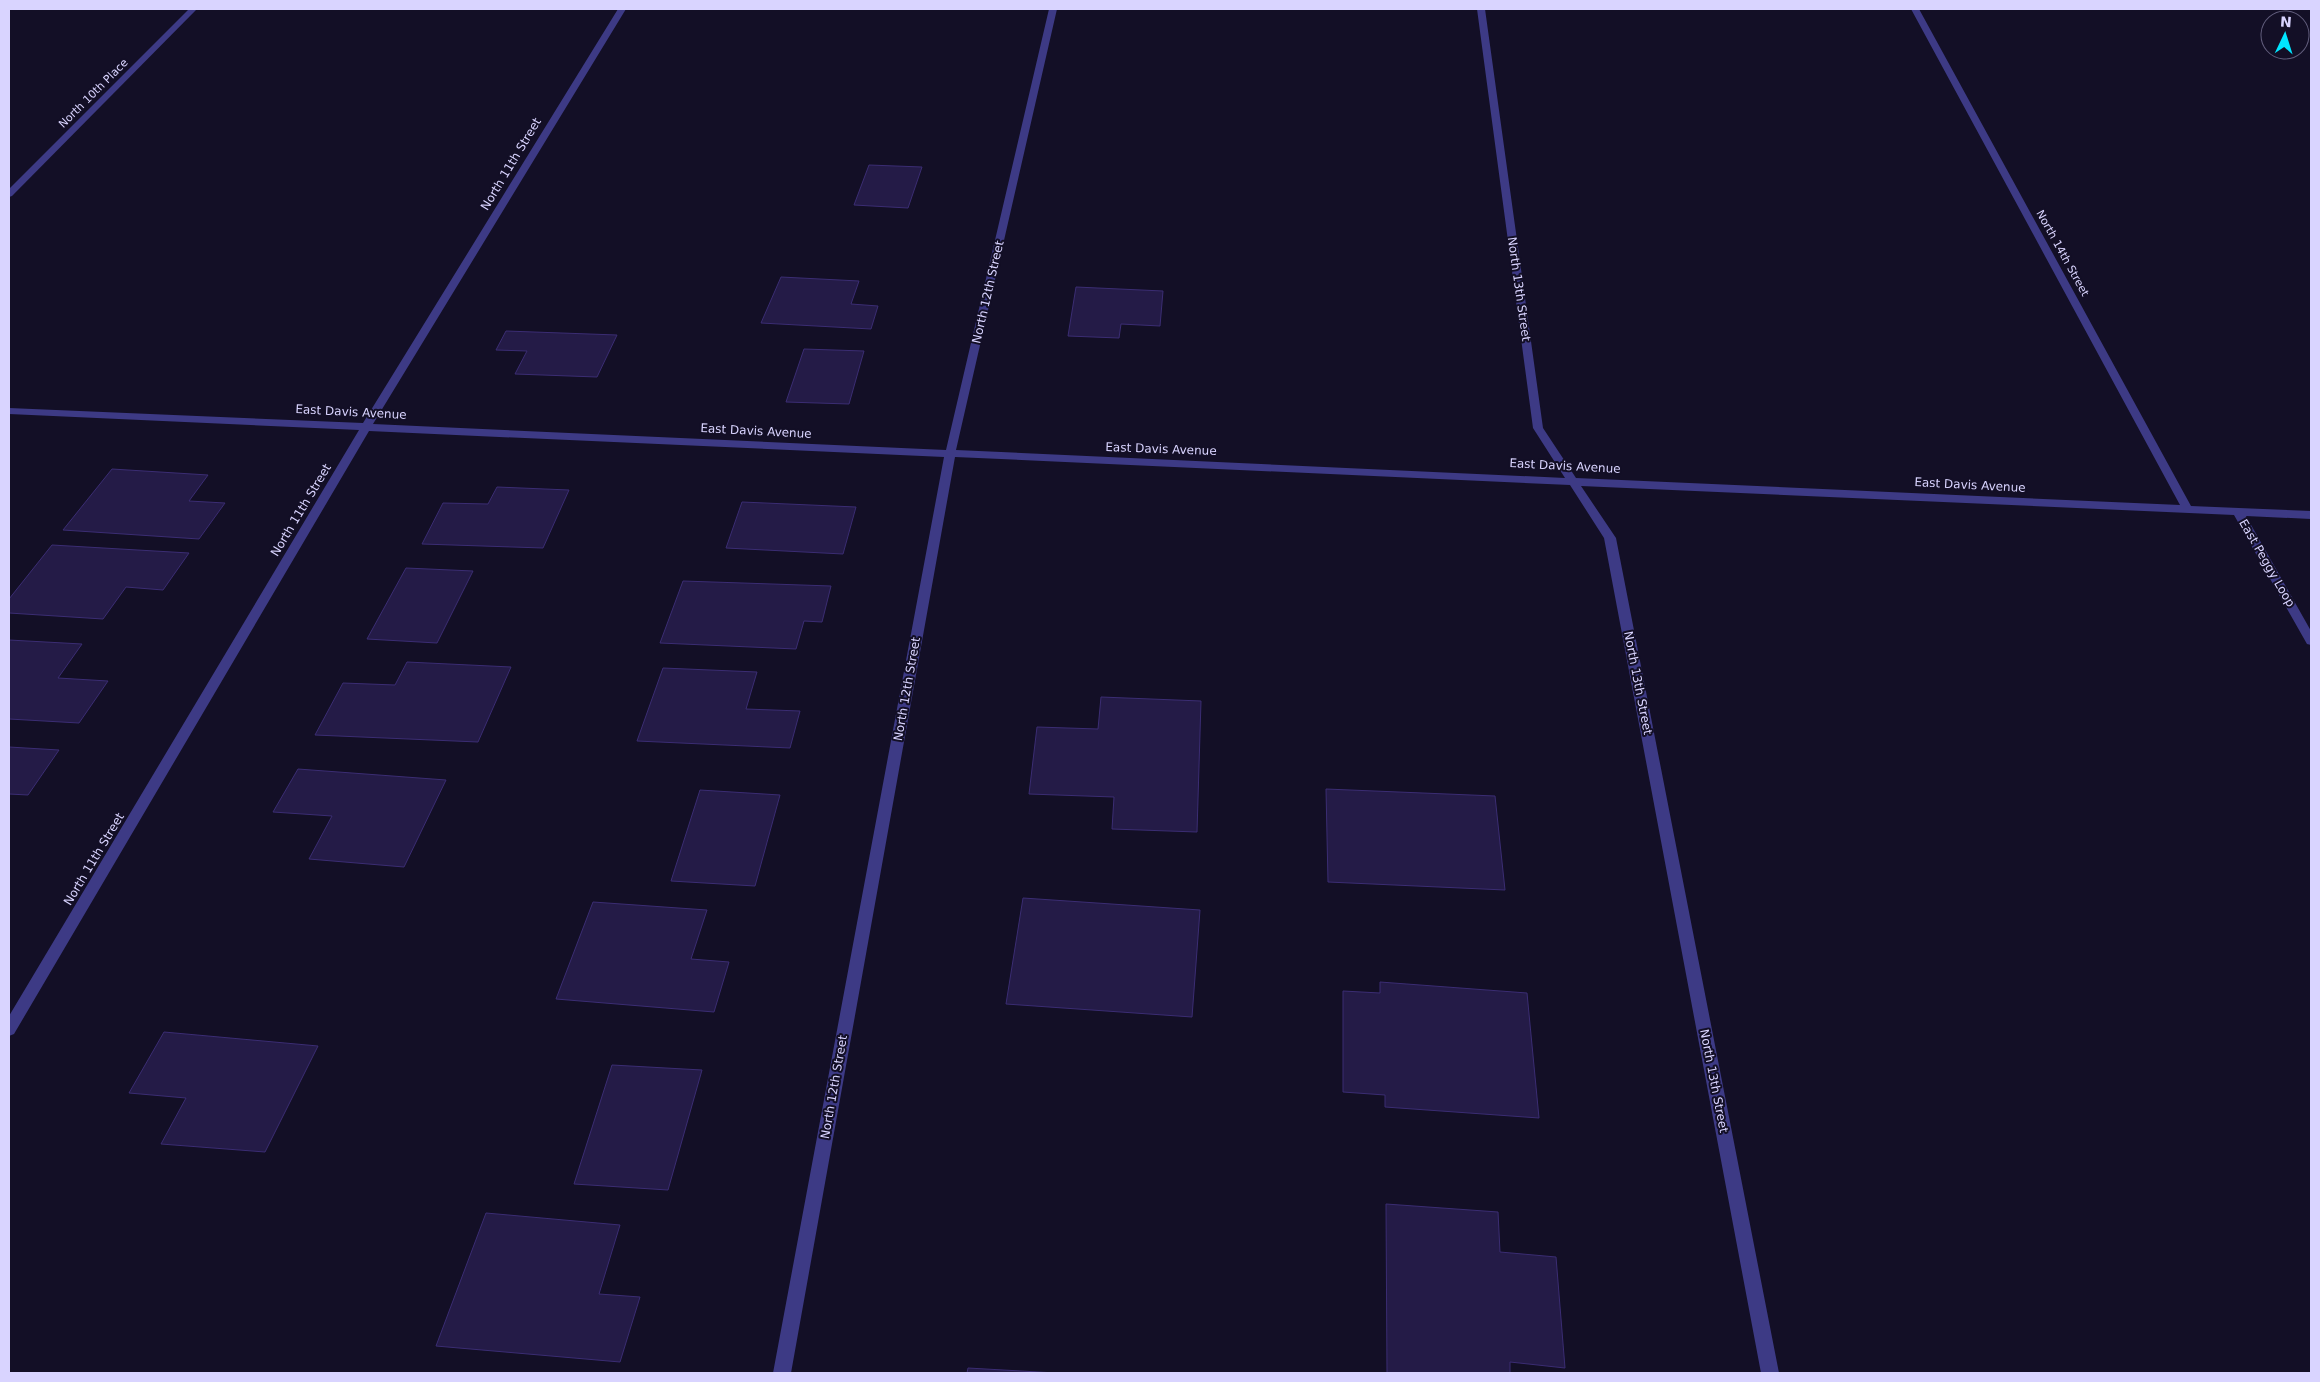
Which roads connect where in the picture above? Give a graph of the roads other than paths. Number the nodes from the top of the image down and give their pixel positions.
1 (193, 9) edge
2 (622, 9) edge
3 (1053, 9) edge
4 (1481, 9) edge
5 (1915, 9) edge
6 (9, 194) edge
7 (9, 411) edge
8 (366, 427) junction
9 (950, 454) junction
10 (1572, 480) junction
11 (2188, 510) junction
12 (2238, 512) junction
13 (2311, 515) edge
14 (2311, 641) edge
15 (9, 1029) edge
16 (782, 1373) edge
17 (1770, 1373) edge

1 - 6 street, North 10th Place
2 - 8 street, North 11th Street
3 - 9 street, North 12th Street
4 - 10 street, North 13th Street
5 - 11 street, North 14th Street
7 - 8 street, East Davis Avenue
8 - 9 street, East Davis Avenue
8 - 15 street, North 11th Street
9 - 10 street, East Davis Avenue
9 - 16 street, North 12th Street
10 - 11 street, East Davis Avenue
10 - 17 street, North 13th Street
11 - 12 street, East Davis Avenue
12 - 13 street, East Davis Avenue
12 - 14 street, East Peggy Loop

